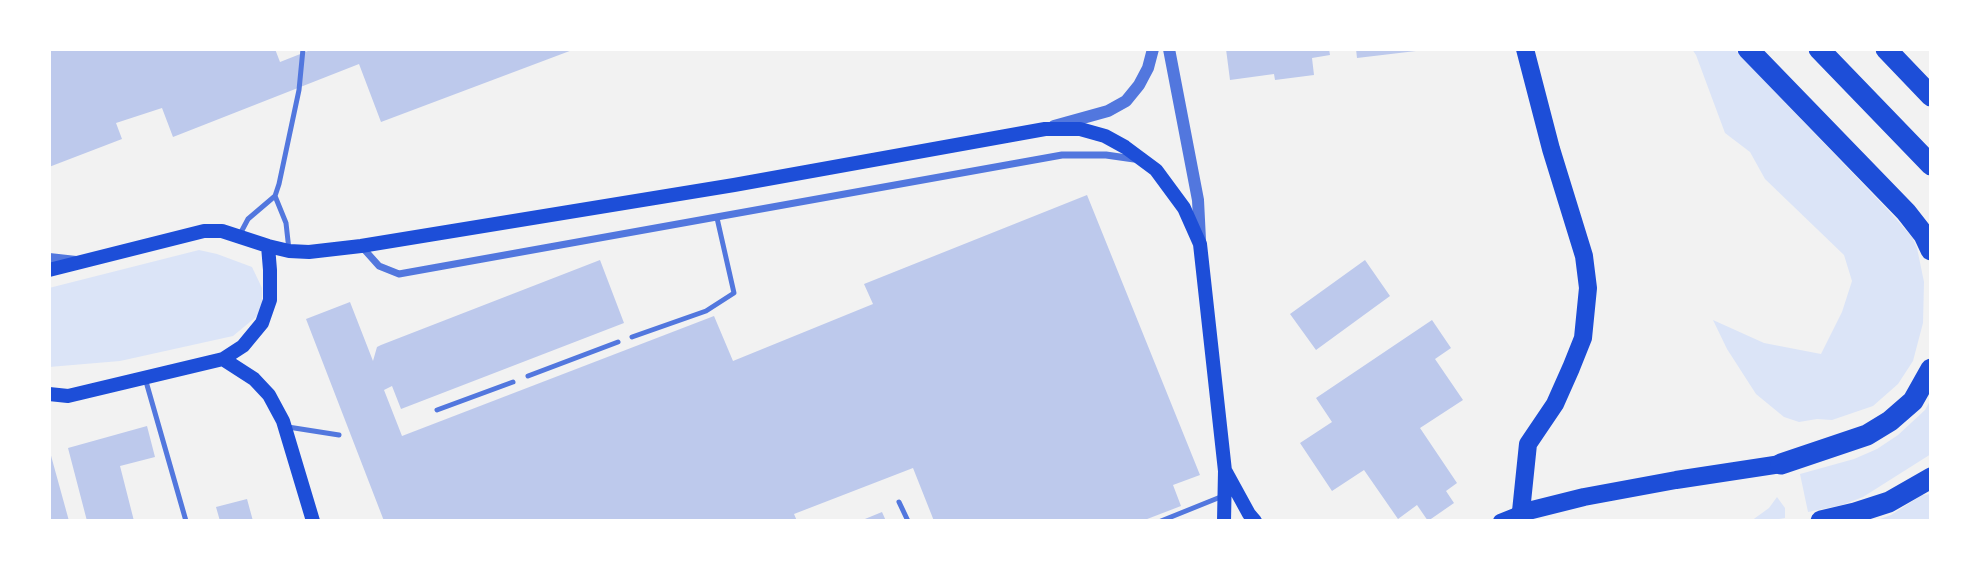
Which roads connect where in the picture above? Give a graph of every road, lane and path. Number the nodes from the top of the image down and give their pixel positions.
1 (303, 49) edge
2 (1153, 49) edge
3 (1169, 49) edge
4 (1525, 49) edge
5 (1748, 49) edge
6 (1819, 49) edge
7 (1886, 49) edge
8 (1931, 96) edge
9 (1045, 129) junction
10 (1144, 160) junction
11 (1931, 165) edge
12 (275, 196) junction
13 (716, 218) junction
14 (239, 236) junction
15 (1200, 244) junction
16 (268, 246) junction
17 (361, 246) junction
18 (1931, 250) edge
19 (289, 251) junction
20 (49, 258) edge
21 (76, 262) junction
22 (49, 270) edge
23 (632, 337) dead end
24 (618, 342) dead end
25 (223, 359) junction
26 (1931, 369) edge
27 (528, 376) dead end
28 (145, 378) junction
29 (513, 382) dead end
30 (49, 394) edge
31 (437, 410) dead end
32 (285, 426) junction
33 (339, 435) dead end
34 (1781, 464) joint
35 (1225, 471) junction
36 (1931, 478) edge
37 (1225, 496) junction
38 (899, 502) dead end
39 (1520, 517) edge
40 (186, 521) edge
41 (313, 521) edge
42 (908, 521) edge
43 (1161, 521) edge
44 (1224, 521) edge
45 (1255, 521) edge
46 (1500, 521) edge
47 (1821, 521) edge

1 - 12 lane
2 - 9 street
3 - 15 street
4 - 39 main road
5 - 18 highway
6 - 11 highway
7 - 8 highway
9 - 10 main road
9 - 17 main road
10 - 13 street
10 - 15 main road
12 - 14 lane
12 - 19 lane
13 - 17 street
13 - 23 lane
14 - 16 main road
14 - 21 main road
15 - 35 main road
16 - 19 main road
16 - 25 main road
17 - 19 main road
20 - 21 street
21 - 22 main road
24 - 27 lane
25 - 28 main road
25 - 32 main road
26 - 34 highway
28 - 30 main road
28 - 40 lane
29 - 31 lane
32 - 33 lane
32 - 41 main road
34 - 39 main road
35 - 37 main road
35 - 45 main road
36 - 47 highway
37 - 43 lane
37 - 44 main road
38 - 42 lane
39 - 46 main road

